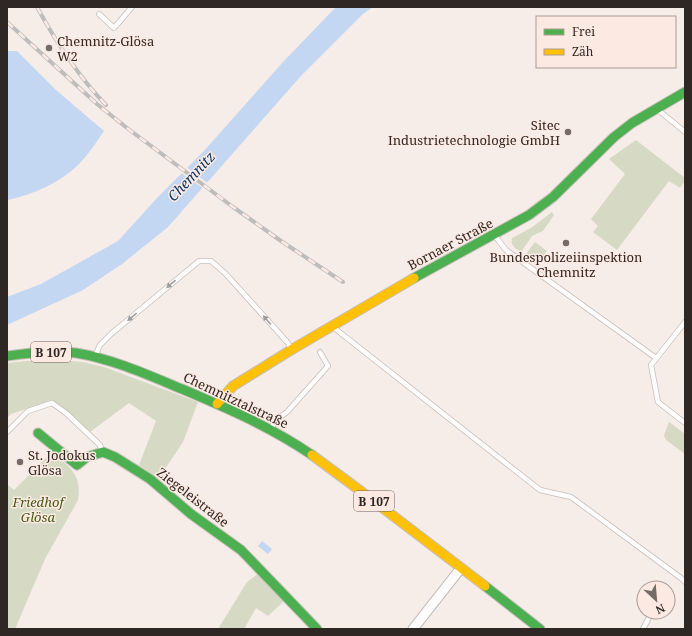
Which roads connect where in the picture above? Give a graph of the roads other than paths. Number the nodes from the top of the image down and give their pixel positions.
1 (132, 7) edge
2 (99, 14) dead end
3 (685, 92) edge
4 (656, 108) junction
5 (685, 132) edge
6 (494, 235) junction
7 (685, 322) edge
8 (332, 326) junction
9 (291, 350) junction
10 (320, 352) dead end
11 (7, 356) edge
12 (96, 357) junction
13 (656, 358) junction
14 (217, 404) junction
15 (685, 423) edge
16 (270, 429) junction
17 (7, 432) edge
18 (38, 433) dead end
19 (103, 452) junction
20 (461, 568) junction
21 (685, 582) edge
22 (648, 620) edge
23 (317, 629) edge
24 (413, 629) edge
25 (540, 629) edge
26 (643, 629) edge

1 - 2 lane
3 - 4 main road, Bornaer Straße
4 - 5 lane
4 - 6 main road, Bornaer Straße
6 - 8 main road, Bornaer Straße
6 - 13 lane
7 - 13 lane
8 - 9 main road, Bornaer Straße
8 - 21 lane
9 -> 12 lane
9 - 14 main road, Bornaer Straße
10 - 16 lane
11 - 12 main road, Chemnitztalstraße / B 107
12 - 14 main road, Chemnitztalstraße / B 107
13 - 15 lane
14 - 16 main road, Chemnitztalstraße / B 107
16 - 20 main road, Chemnitztalstraße / B 107
17 - 19 lane
18 - 19 main road
19 - 23 main road, Ziegeleistraße
20 - 24 street
20 - 25 main road, Chemnitztalstraße / B 107
22 - 26 lane

